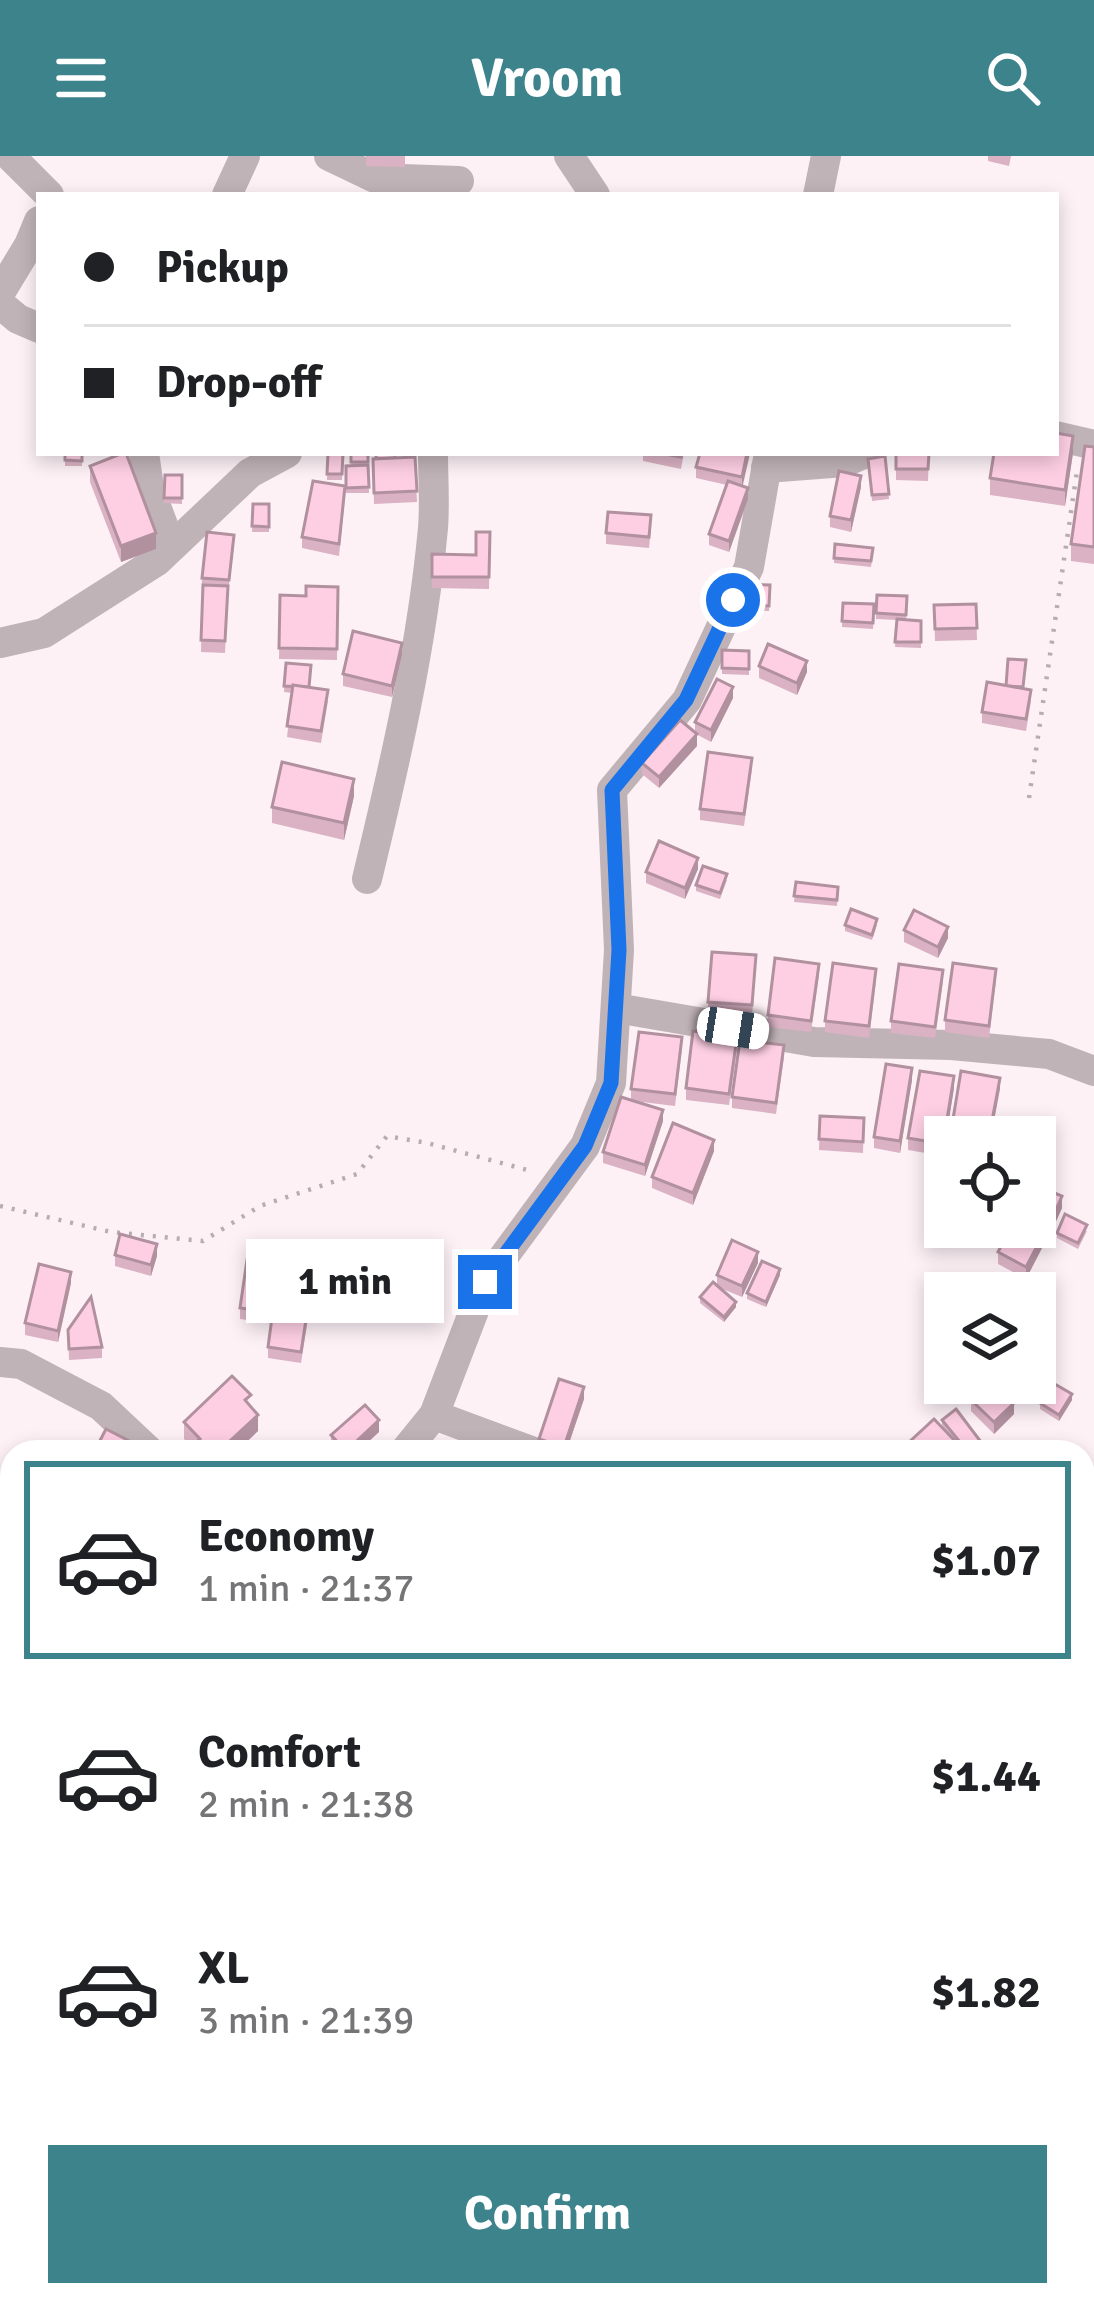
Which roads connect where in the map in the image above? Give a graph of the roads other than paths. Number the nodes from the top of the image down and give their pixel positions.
1 (10, 156) edge
2 (245, 156) edge
3 (329, 156) edge
4 (569, 156) edge
5 (826, 156) edge
6 (459, 178) edge
7 (47, 192) edge
8 (227, 192) edge
9 (594, 192) edge
10 (819, 192) edge
11 (36, 228) edge
12 (0, 293) edge
13 (0, 304) edge
14 (36, 327) edge
15 (144, 456) edge
16 (281, 456) edge
17 (433, 456) edge
18 (859, 456) edge
19 (768, 460) edge
20 (171, 547) junction
21 (0, 643) edge
22 (368, 878) dead end
23 (616, 1008) junction
24 (1094, 1071) edge
25 (0, 1362) edge
26 (434, 1415) junction
27 (137, 1440) edge
28 (414, 1440) edge
29 (502, 1440) edge

1 - 7 street
2 - 8 street
3 - 6 street
4 - 9 street
5 - 10 street
11 - 12 street
13 - 14 street
15 - 20 street
16 - 20 street
17 - 22 street
18 - 19 street
19 - 23 street
20 - 21 street
23 - 24 street
23 - 26 street
25 - 27 street
26 - 28 street
26 - 29 street

